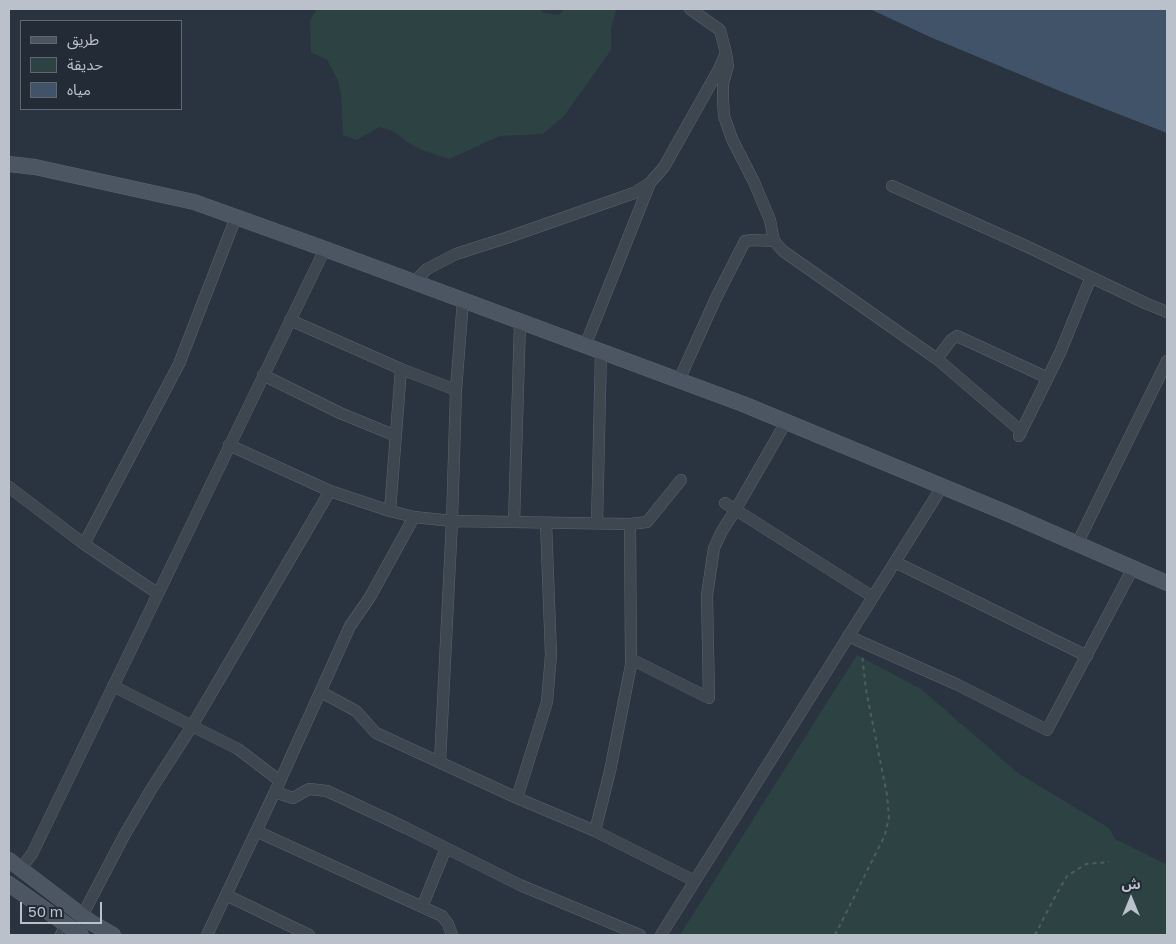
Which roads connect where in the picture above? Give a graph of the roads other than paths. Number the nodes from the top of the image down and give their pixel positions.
1 (690, 9) edge
2 (726, 53) junction
3 (9, 164) edge
4 (650, 184) junction
5 (892, 186) dead end
6 (236, 217) junction
7 (774, 242) junction
8 (324, 248) junction
9 (1091, 277) junction
10 (414, 282) junction
11 (463, 300) junction
12 (1167, 312) edge
13 (290, 320) junction
14 (520, 322) junction
15 (585, 346) junction
16 (601, 351) junction
17 (938, 358) junction
18 (1167, 361) edge
19 (401, 369) junction
20 (263, 375) junction
21 (1048, 378) junction
22 (679, 380) junction
23 (456, 390) junction
24 (786, 422) junction
25 (396, 436) junction
26 (229, 445) junction
27 (681, 480) dead end
28 (9, 487) edge
29 (942, 487) junction
30 (330, 491) junction
31 (725, 503) dead end
32 (736, 509) junction
33 (390, 511) junction
34 (414, 517) junction
35 (452, 521) junction
36 (514, 522) junction
37 (546, 522) junction
38 (596, 523) junction
39 (630, 524) junction
40 (84, 544) junction
41 (1077, 544) junction
42 (895, 562) junction
43 (1133, 568) junction
44 (1167, 583) edge
45 (157, 593) junction
46 (873, 597) junction
47 (848, 636) junction
48 (1087, 656) junction
49 (631, 658) junction
50 (113, 686) junction
51 (321, 692) junction
52 (192, 726) junction
53 (440, 762) junction
54 (280, 781) junction
55 (275, 792) junction
56 (517, 798) junction
57 (256, 832) junction
58 (594, 832) junction
59 (446, 848) junction
60 (15, 865) edge
61 (695, 881) junction
62 (9, 884) edge
63 (226, 895) junction
64 (422, 907) junction
65 (82, 916) junction
66 (61, 929) edge
67 (81, 935) edge
68 (113, 935) edge
69 (207, 935) edge
70 (310, 935) edge
71 (452, 935) edge
72 (640, 935) edge
73 (661, 935) edge

1 - 2 street
2 - 4 street
2 - 7 street
3 - 6 street
4 - 10 street
4 - 15 street
5 - 9 street
6 - 8 street
6 - 40 street
7 - 17 street
7 - 22 street
8 - 10 street
8 - 13 street
9 - 12 street
9 - 21 street
10 - 11 street
11 - 14 street
11 - 23 street
13 - 19 street
13 - 20 street
14 - 15 street
14 - 36 street
15 - 16 street
16 - 22 street
16 - 38 street
17 - 21 street
17 - 21 street
18 - 41 street
19 - 23 street
19 - 25 street
20 - 25 street
20 - 26 street
22 - 24 street
23 - 35 street
24 - 29 street
24 - 32 street
25 - 33 street
26 - 30 street
26 - 45 street
27 - 39 street
28 - 40 street
29 - 41 street
29 - 42 street
30 - 33 street
30 - 52 street
31 - 32 street
32 - 46 street
32 - 49 street
33 - 34 street
34 - 35 street
34 - 51 street
35 - 36 street
35 - 53 street
36 - 37 street
37 - 38 street
37 - 56 street
38 - 39 street
39 - 49 street
40 - 45 street
41 - 43 street
42 - 46 street
42 - 48 street
43 - 44 street
43 - 48 street
45 - 50 street
46 - 47 street
47 - 48 street
47 - 61 street
49 - 58 street
50 - 52 street
50 - 60 street
51 - 53 street
51 - 54 street
52 - 54 street
52 - 65 street
53 - 56 street
54 - 55 street
55 - 57 street
55 - 59 street
56 - 58 street
57 - 63 street
57 - 64 street
58 - 61 street
59 - 64 street
59 - 72 street
60 - 65 street
61 - 73 street
62 - 66 street
63 - 69 street
63 - 70 street
64 - 71 street
65 - 68 street
66 - 67 street

